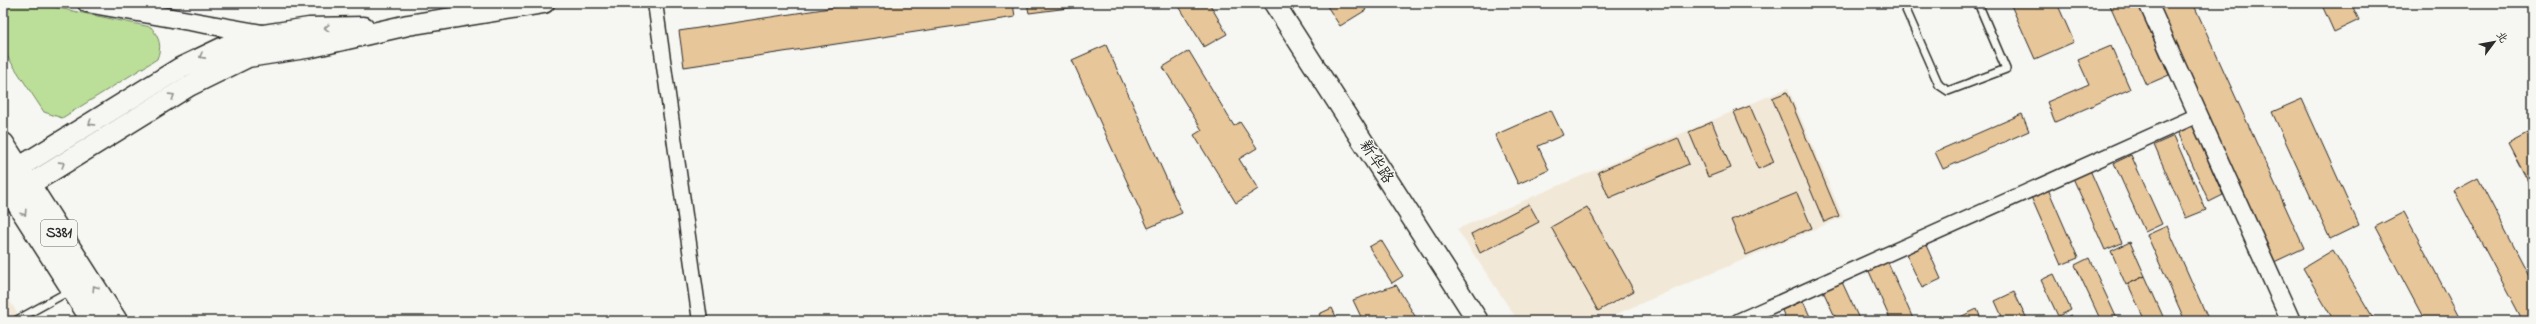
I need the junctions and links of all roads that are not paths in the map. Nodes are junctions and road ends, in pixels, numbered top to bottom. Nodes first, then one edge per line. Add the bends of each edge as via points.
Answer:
1 (88, 3) edge
2 (544, 3) edge
3 (655, 3) edge
4 (1274, 3) edge
5 (1903, 3) edge
6 (1978, 3) edge
7 (2148, 3) edge
8 (408, 25) junction
9 (263, 35) junction
10 (2198, 114) junction
11 (3, 144) edge
12 (17, 178) edge
13 (73, 289) junction
14 (15, 321) edge
15 (93, 321) edge
16 (116, 321) edge
17 (700, 321) edge
18 (1478, 321) edge
19 (1738, 321) edge
20 (2291, 321) edge

1 - 9 street
2 - 8 main road
3 - 17 street
4 - 18 main road, 新华路
5 - 6 lane via 1939,85 1948,91 2006,69
7 - 10 street
8 -> 9 main road via 309,28
12 -> 8 main road via 248,57 312,47
9 -> 12 main road via 243,38 180,68
10 - 19 street
10 - 20 street
11 - 12 main road, S381
12 -> 13 main road, S381
16 -> 12 main road, S381
13 - 14 lane
13 - 15 main road, S381

